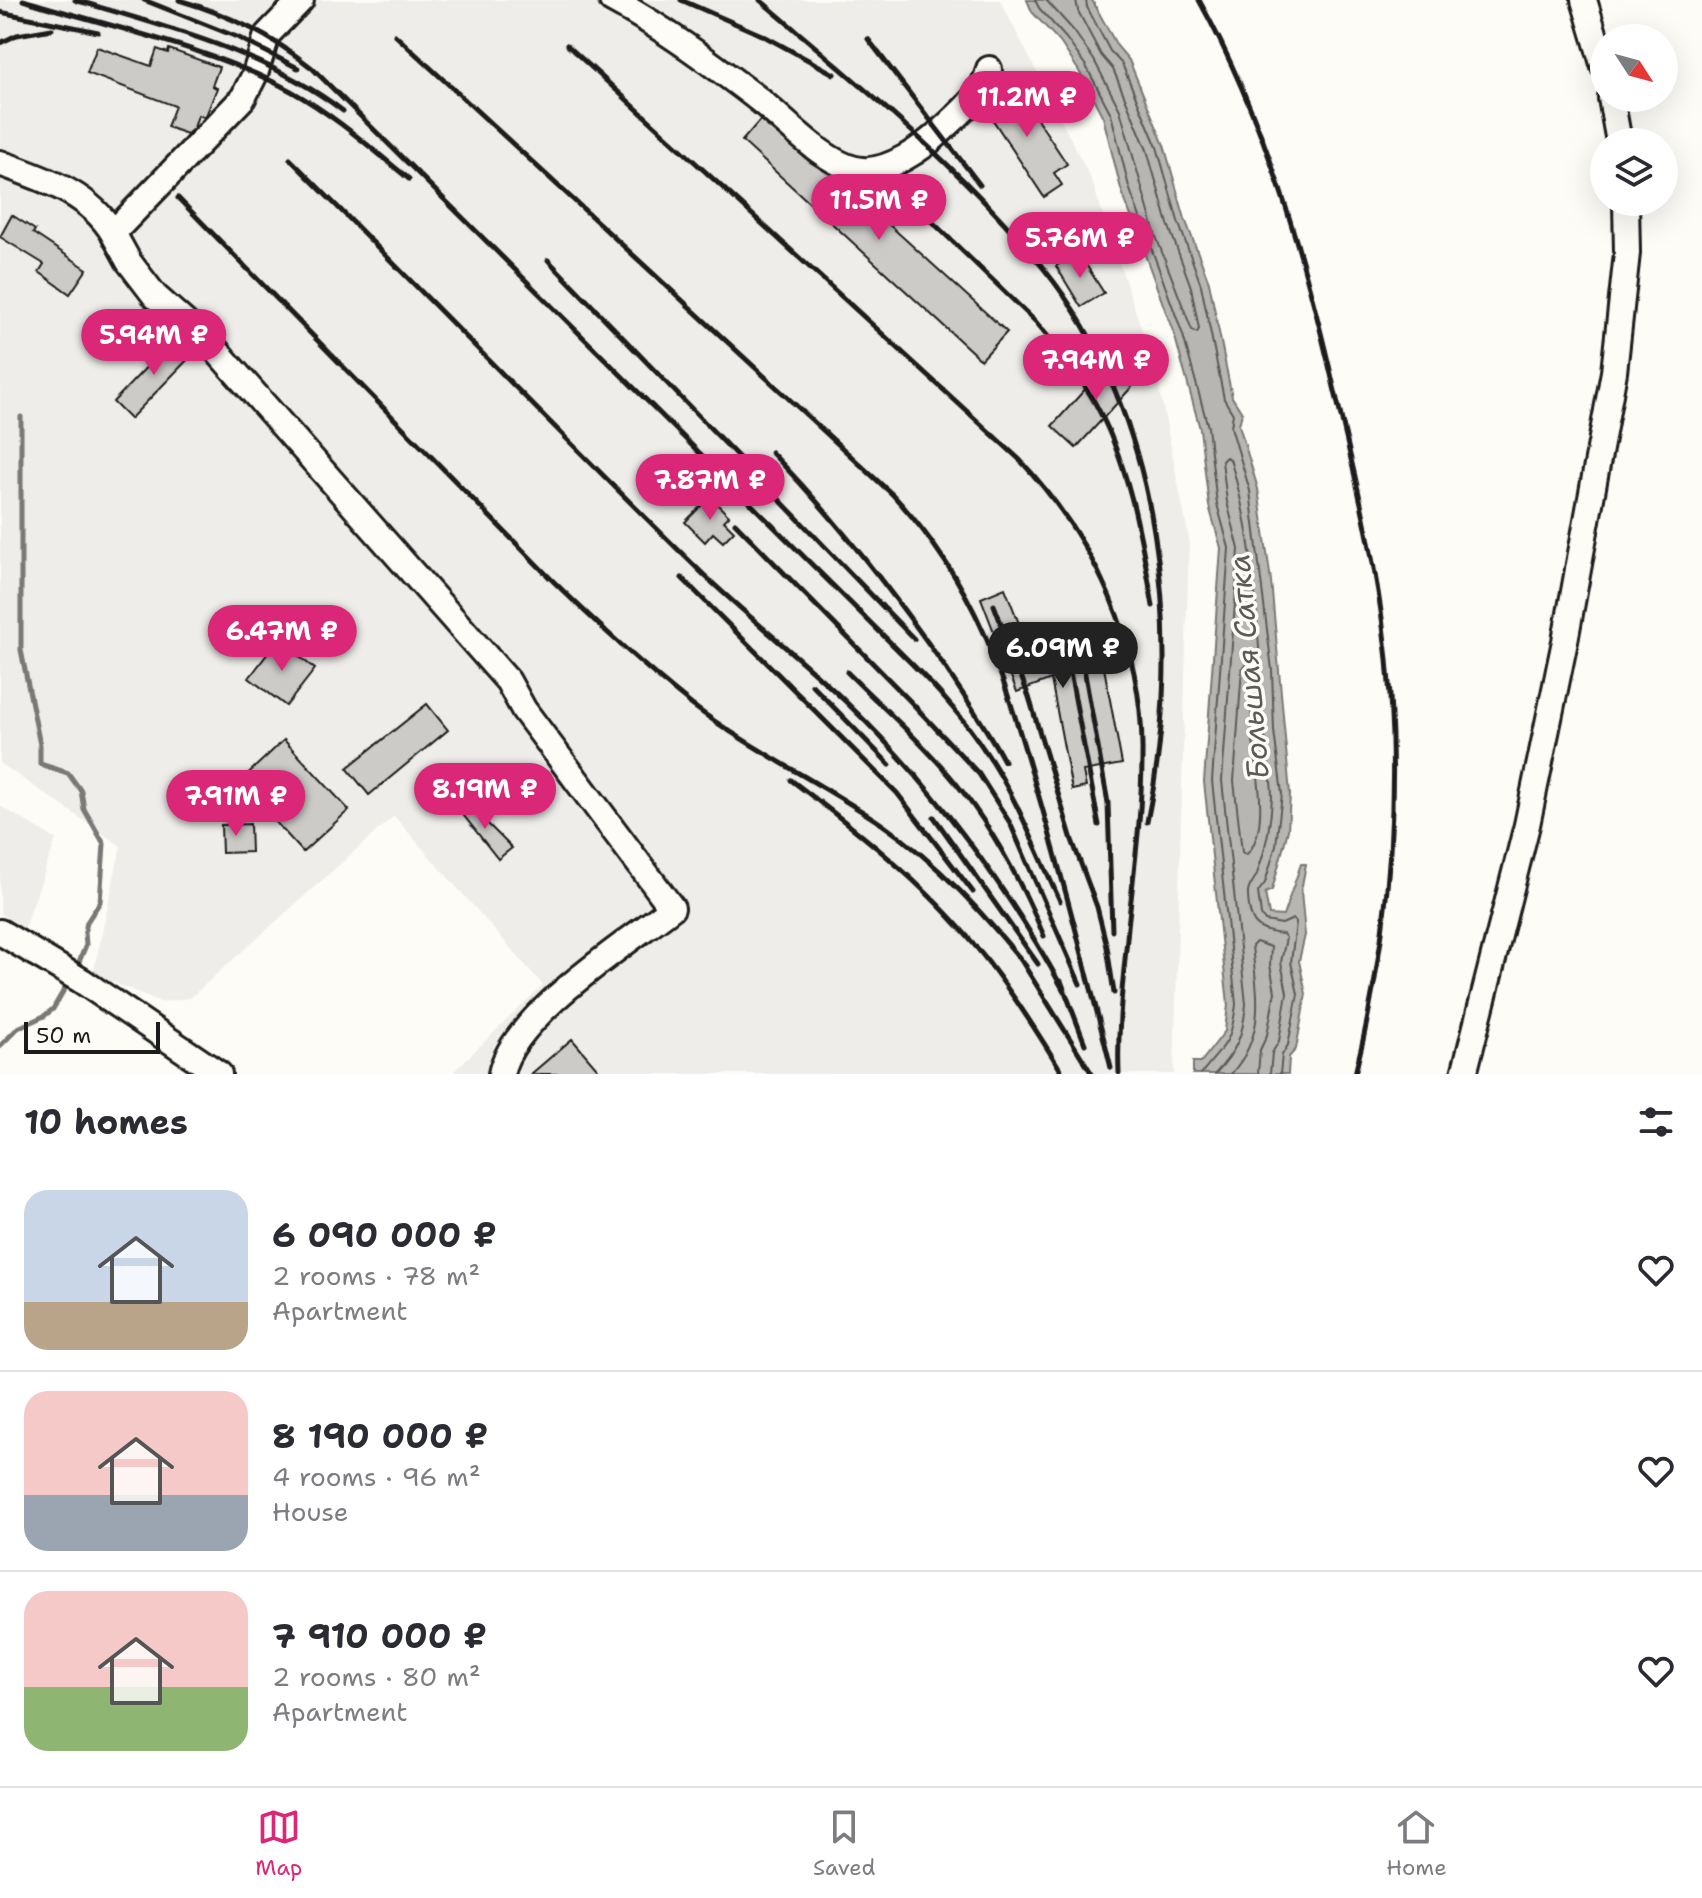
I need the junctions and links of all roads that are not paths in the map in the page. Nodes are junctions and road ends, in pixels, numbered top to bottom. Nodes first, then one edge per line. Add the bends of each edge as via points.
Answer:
1 (301, 0) edge
2 (612, 0) edge
3 (1584, 0) edge
4 (1591, 24) edge
5 (989, 69) dead end
6 (0, 163) edge
7 (1626, 216) edge
8 (113, 233) junction
9 (2, 940) edge
10 (219, 1074) edge
11 (501, 1074) edge
12 (1464, 1074) edge

1 - 8 street via 267,35 243,98
2 - 5 street via 752,94 826,155 860,170 896,160 939,132 977,95
3 - 4 street
6 - 8 street via 82,199
7 - 12 street via 1623,310 1568,626 1527,825
8 - 11 street via 155,296 215,349 508,681 524,710 672,908 535,1018 516,1039
9 - 10 street via 72,974

